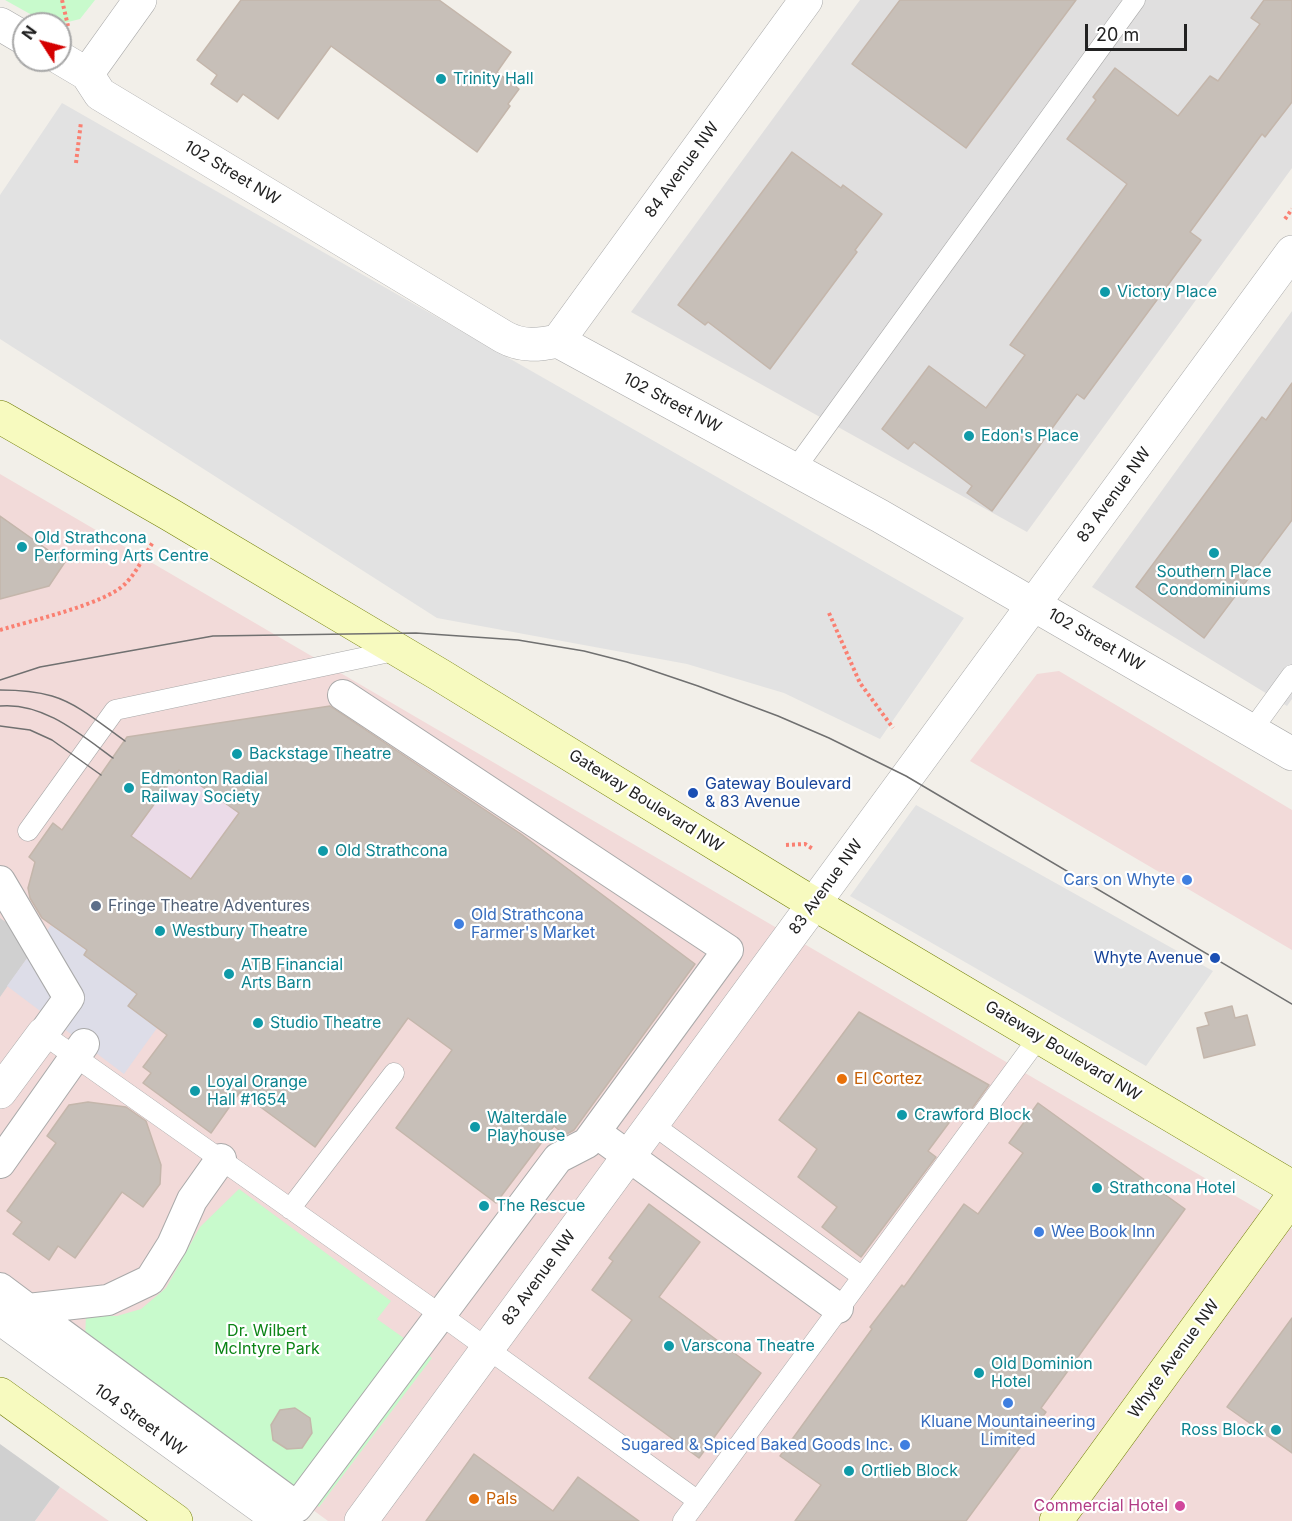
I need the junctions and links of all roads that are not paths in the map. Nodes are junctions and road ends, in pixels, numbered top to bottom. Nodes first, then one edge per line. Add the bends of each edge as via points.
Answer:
1 (140, 0) edge
2 (806, 0) edge
3 (1135, 0) edge
4 (73, 66) edge
5 (1292, 252) edge
6 (558, 341) junction
7 (0, 417) edge
8 (795, 469) junction
9 (1034, 604) junction
10 (399, 650) junction
11 (1292, 675) edge
12 (343, 695) dead end
13 (1252, 730) junction
14 (1292, 754) edge
15 (28, 831) dead end
16 (0, 881) edge
17 (815, 903) junction
18 (43, 1034) junction
19 (1039, 1037) junction
20 (80, 1050) junction
21 (394, 1073) dead end
22 (0, 1092) edge
23 (652, 1124) junction
24 (595, 1132) junction
25 (628, 1156) junction
26 (220, 1159) junction
27 (0, 1163) edge
28 (1292, 1187) edge
29 (1292, 1197) edge
30 (290, 1209) junction
31 (861, 1276) junction
32 (0, 1288) edge
33 (838, 1308) junction
34 (14, 1314) edge
35 (441, 1315) junction
36 (487, 1348) junction
37 (0, 1394) edge
38 (698, 1500) junction
39 (176, 1521) edge
40 (281, 1521) edge
41 (360, 1521) edge
42 (683, 1521) edge
43 (1056, 1521) edge

1 - 4 street
2 - 6 street, 84 Avenue NW
3 - 8 lane
4 - 6 street, 102 Street NW via 100,93 511,342 533,346
5 - 9 street, 83 Avenue NW
6 - 8 street, 102 Street NW
7 - 10 main road, Gateway Boulevard NW
8 - 9 street, 102 Street NW
9 - 13 street, 102 Street NW
9 - 17 street, 83 Avenue NW
10 - 15 lane via 115,710
10 - 17 main road, Gateway Boulevard NW
11 - 13 lane
12 - 24 street via 728,950
13 - 14 street, 102 Street NW
16 - 18 street via 69,998
17 - 19 main road, Gateway Boulevard NW
17 - 23 street, 83 Avenue NW
18 - 20 lane
18 - 22 street
19 - 28 main road, Gateway Boulevard NW
19 - 31 lane
20 - 26 lane
20 - 27 street
21 - 30 lane
23 - 25 street, 83 Avenue NW
23 - 31 lane
24 - 25 street
24 - 35 street via 586,1143 558,1158
25 - 33 street
25 - 36 street, 83 Avenue NW
26 - 30 lane
26 - 34 street via 192,1200 172,1245 150,1280 108,1300
29 - 43 main road, Whyte Avenue NW
30 - 35 lane
31 - 33 lane
32 - 34 street
33 - 38 lane
34 - 35 street via 297,1507
34 - 40 street, 104 Street NW
35 - 36 lane
36 - 38 lane
36 - 41 street, 83 Avenue NW
37 - 39 main road
38 - 42 lane

